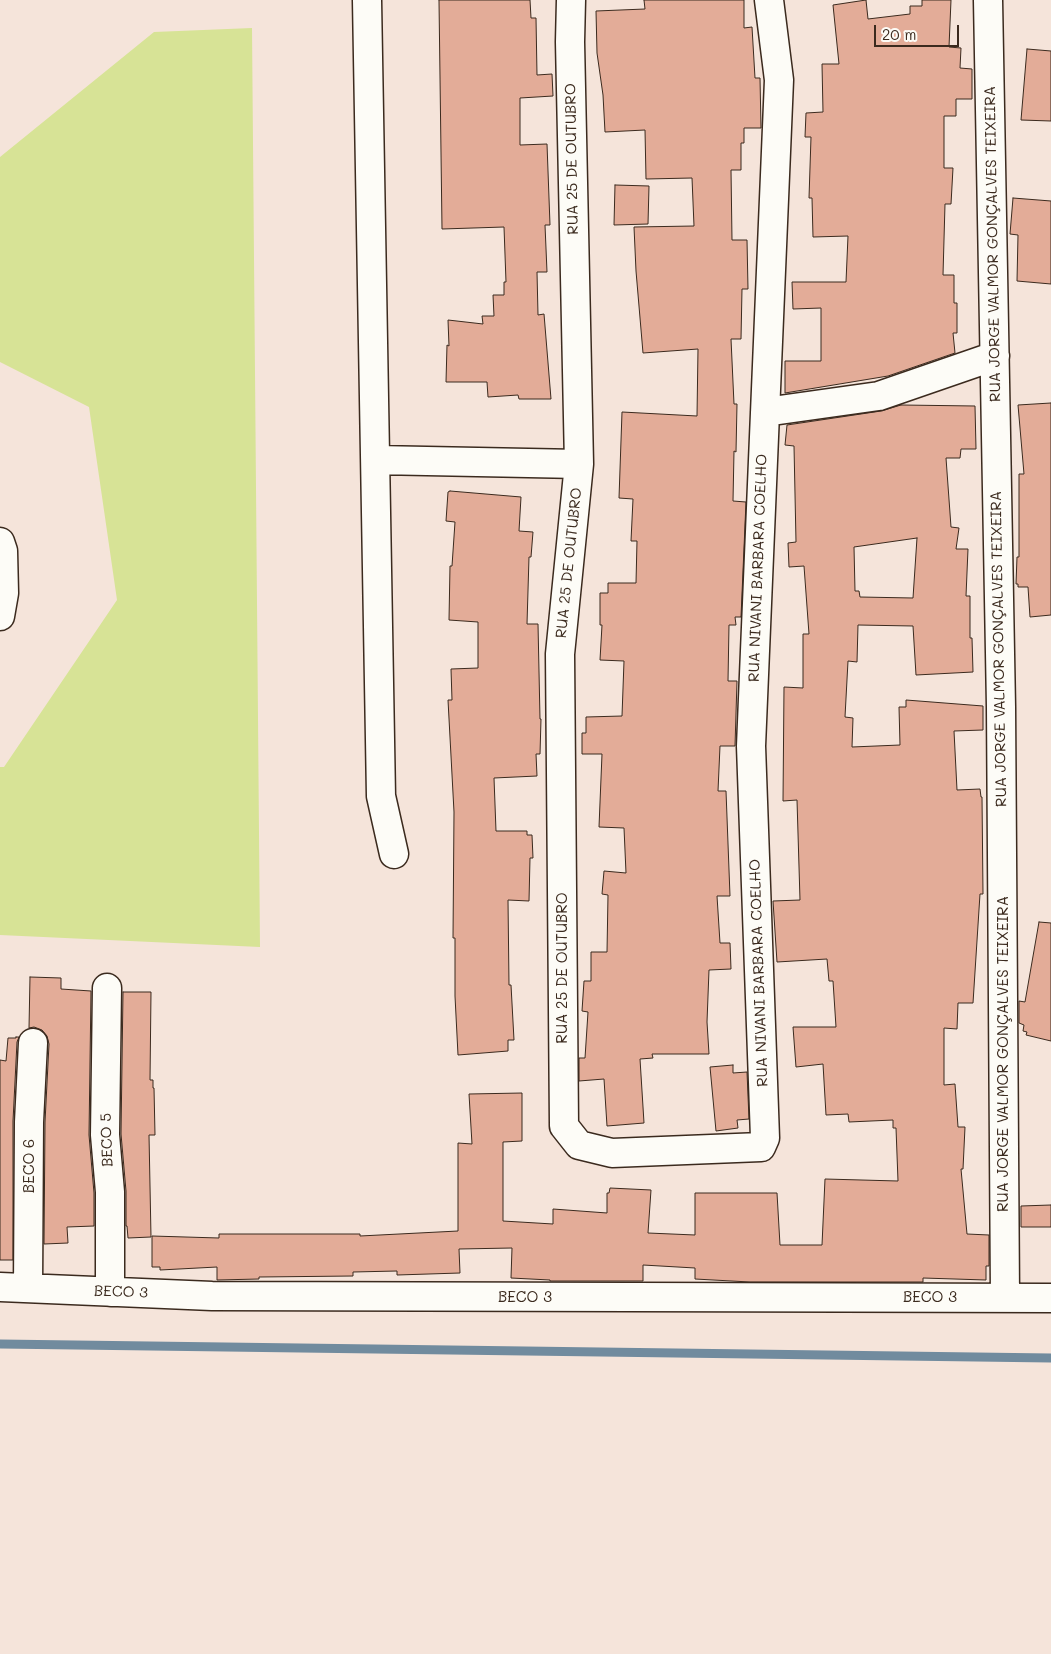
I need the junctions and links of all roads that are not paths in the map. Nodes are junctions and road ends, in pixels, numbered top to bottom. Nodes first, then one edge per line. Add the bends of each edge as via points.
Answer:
1 (367, 0) edge
2 (571, 0) edge
3 (769, 0) edge
4 (988, 0) edge
5 (995, 356) junction
6 (765, 412) junction
7 (376, 460) junction
8 (580, 464) junction
9 (0, 542) edge
10 (0, 616) edge
11 (394, 854) dead end
12 (107, 988) dead end
13 (33, 1043) dead end
14 (564, 1126) joint
15 (0, 1287) edge
16 (28, 1288) junction
17 (110, 1292) junction
18 (1005, 1297) junction
19 (1051, 1298) edge

1 - 7 street
2 - 8 street, RUA 25 DE OUTUBRO
3 - 6 street, RUA NIVANI BARBARA COELHO via 780,80
4 - 5 street, RUA JORGE VALMOR GONÇALVES TEIXEIRA
5 - 6 street via 879,396
5 - 18 street, RUA JORGE VALMOR GONÇALVES TEIXEIRA
6 - 14 street, RUA NIVANI BARBARA COELHO via 750,746 765,1138 761,1147 612,1153 579,1145
7 - 8 street
7 - 11 street via 381,796
8 - 14 street, RUA 25 DE OUTUBRO via 560,654
9 - 10 street via 4,593
12 - 17 street, BECO 5
13 - 16 street, BECO 6
15 - 16 street, BECO 3
16 - 17 street, BECO 3
17 - 18 street, BECO 3 via 212,1296
18 - 19 street, BECO 3

